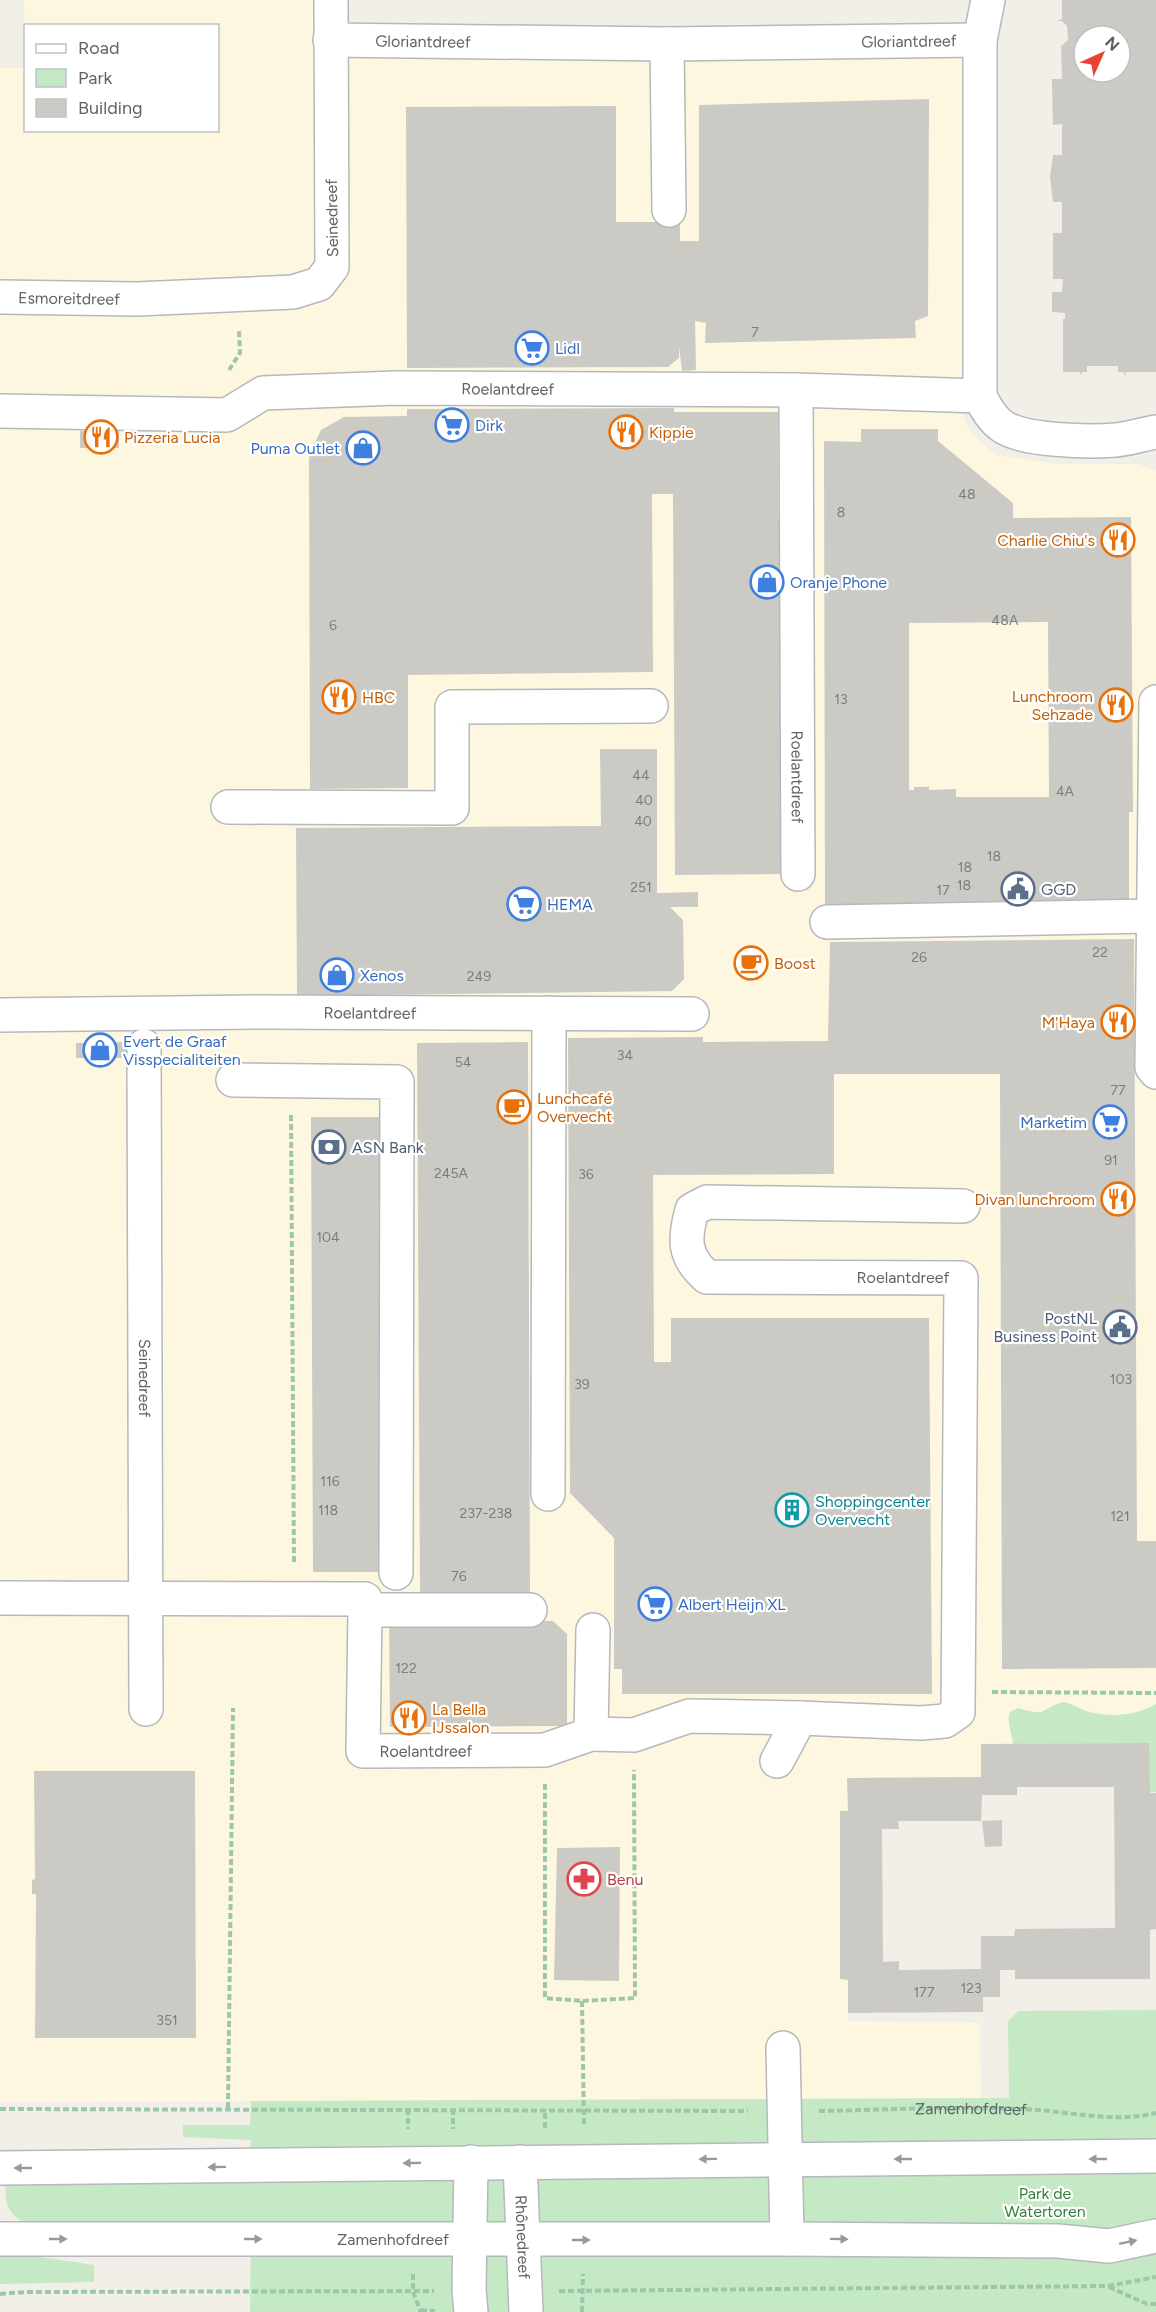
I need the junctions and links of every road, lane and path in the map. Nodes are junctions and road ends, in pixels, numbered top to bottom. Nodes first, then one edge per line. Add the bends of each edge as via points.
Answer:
1 (331, 0) edge
2 (988, 0) edge
3 (330, 40) junction
4 (980, 40) junction
5 (668, 44) junction
6 (669, 210) dead end
7 (239, 296) junction
8 (0, 297) edge
9 (137, 299) joint
10 (226, 374) dead end
11 (796, 390) junction
12 (980, 396) junction
13 (0, 411) edge
14 (1156, 432) edge
15 (1116, 440) junction
16 (1156, 447) edge
17 (1156, 702) edge
18 (651, 706) dead end
19 (228, 807) dead end
20 (798, 874) dead end
21 (1152, 916) junction
22 (827, 922) dead end
23 (549, 1013) junction
24 (692, 1014) dead end
25 (0, 1015) edge
26 (144, 1046) dead end
27 (1156, 1072) edge
28 (233, 1080) dead end
29 (291, 1081) junction
30 (963, 1206) dead end
31 (548, 1494) dead end
32 (396, 1574) dead end
33 (0, 1598) edge
34 (146, 1599) junction
35 (294, 1599) junction
36 (365, 1605) junction
37 (530, 1610) dead end
38 (593, 1630) dead end
39 (958, 1692) junction
40 (1156, 1693) edge
41 (233, 1708) dead end
42 (146, 1709) dead end
43 (800, 1718) junction
44 (591, 1734) junction
45 (634, 1735) junction
46 (545, 1750) junction
47 (777, 1761) dead end
48 (783, 2048) dead end
49 (228, 2108) junction
50 (0, 2109) edge
51 (784, 2112) junction
52 (1156, 2113) edge
53 (1156, 2156) edge
54 (786, 2159) junction
55 (471, 2162) junction
56 (520, 2162) junction
57 (0, 2168) edge
58 (1156, 2213) edge
59 (1156, 2236) edge
60 (0, 2239) edge
61 (787, 2239) junction
62 (470, 2240) junction
63 (522, 2240) junction
64 (1058, 2241) junction
65 (1156, 2277) edge
66 (1108, 2286) junction
67 (583, 2291) dead end
68 (413, 2292) dead end
69 (0, 2294) edge
70 (1156, 2304) edge
71 (471, 2312) edge
72 (526, 2312) edge

1 - 3 street, Seinedreef
2 - 4 street
3 - 5 street, Gloriantdreef
3 - 7 street, Seinedreef via 332,267 319,284
4 - 5 street, Gloriantdreef
4 - 12 street, Gloriantdreef
5 - 6 street
7 - 9 street, Seinedreef
7 - 10 path via 240,353
8 - 9 street, Esmoreitdreef
11 - 12 street, Roelantdreef
11 - 13 street, Roelantdreef via 396,388 263,393 227,415
11 - 20 street, Roelantdreef
12 - 15 street via 986,410 1002,426 1015,432 1038,437
14 - 15 street
15 - 16 street
17 - 21 street
18 - 19 street via 452,707 452,808
21 - 22 street
21 - 27 street via 1152,1067
23 - 24 street, Roelantdreef
23 - 25 street, Roelantdreef
23 - 31 street
26 - 34 street, Seinedreef
28 - 29 street
29 - 32 street via 397,1082
29 - 35 path
30 - 39 street, Roelantdreef via 707,1202 692,1210 687,1229 687,1247 693,1264 707,1277 933,1267 961,1278
33 - 34 street
34 - 35 street
34 - 42 street, Seinedreef
35 - 36 street
36 - 37 street
36 - 46 street, Roelantdreef via 363,1751
38 - 44 street
39 - 40 path
39 - 43 street, Roelantdreef via 958,1712 945,1721
41 - 49 path
43 - 45 street, Roelantdreef via 689,1716
43 - 47 street
44 - 45 street, Roelantdreef
44 - 46 street, Roelantdreef
45 - 46 path via 635,1998 545,1998
48 - 51 street
49 - 50 path, Zamenhofdreef
49 - 51 path, Zamenhofdreef
51 - 52 path, Zamenhofdreef via 1001,2108 1054,2110 1090,2117
51 - 54 street
53 -> 54 street
54 -> 56 street
54 - 61 street
55 - 56 street
55 -> 57 street
55 - 62 street
56 - 63 street, Rhônedreef
58 - 64 street, Zamenhofdreef
64 -> 59 street, Zamenhofdreef via 1109,2246
60 -> 62 street, Zamenhofdreef
63 -> 61 street, Zamenhofdreef
61 -> 64 street, Zamenhofdreef
62 - 63 street, Zamenhofdreef
62 - 71 street
63 - 72 street, Rhônedreef
65 - 66 path
66 - 67 path
66 - 70 path via 1147,2304
68 - 69 path

